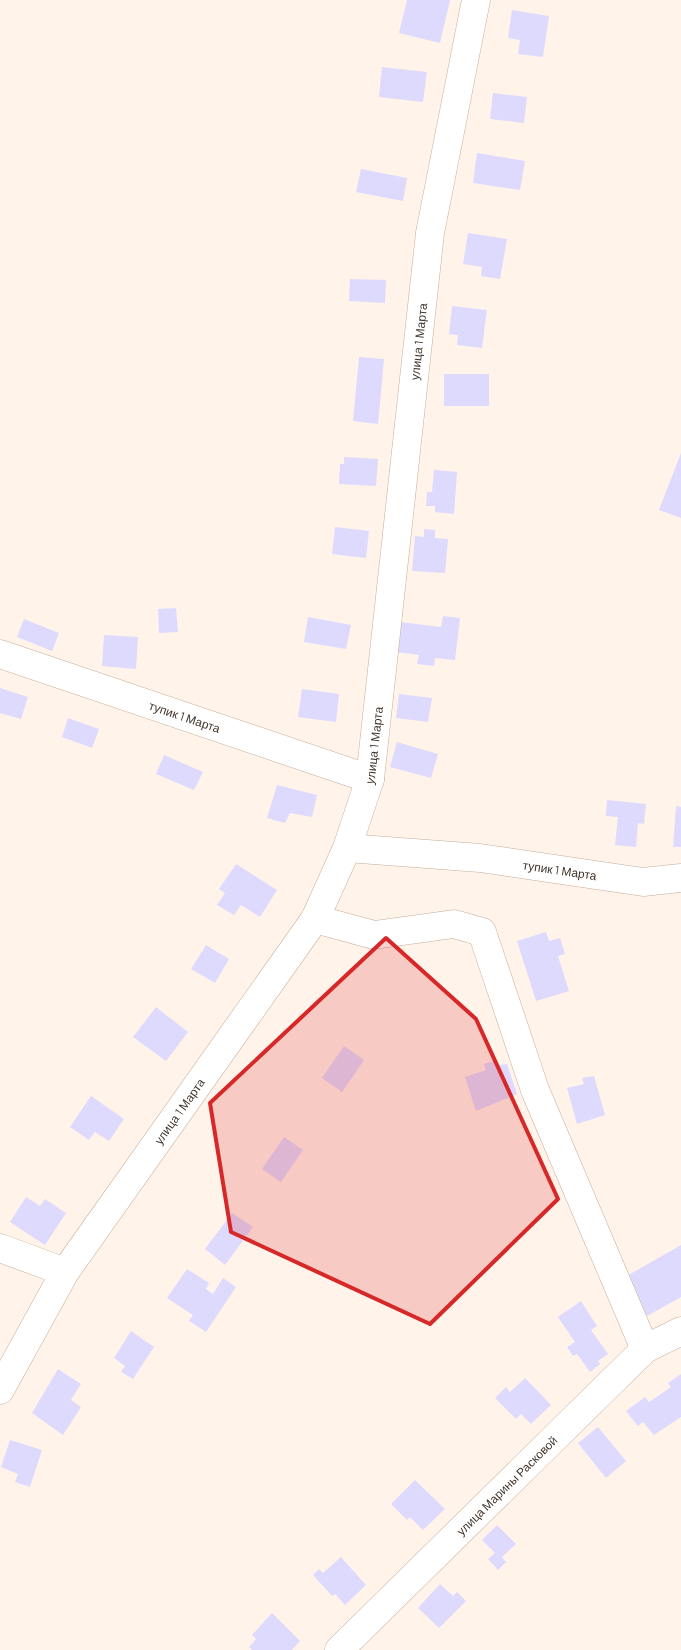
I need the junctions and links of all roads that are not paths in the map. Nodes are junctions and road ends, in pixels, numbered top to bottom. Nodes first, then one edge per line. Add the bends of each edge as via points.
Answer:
1 (476, 0) edge
2 (0, 654) edge
3 (370, 779) junction
4 (348, 848) junction
5 (681, 878) edge
6 (315, 919) junction
7 (0, 1248) edge
8 (65, 1272) junction
9 (681, 1331) edge
10 (645, 1349) junction
11 (0, 1390) edge
12 (339, 1650) edge

1 - 3 street, улица 1 Марта via 430,232
2 - 3 street, тупик 1 Марта
3 - 4 street, улица 1 Марта
4 - 5 street, тупик 1 Марта via 480,858 643,882
4 - 6 street, улица 1 Марта
6 - 8 street, улица 1 Марта
6 - 10 street via 374,935 454,924 482,932 534,1090
7 - 8 street
8 - 11 street, улица 1 Марта
9 - 10 street, улица Марины Расковой
10 - 12 street, улица Марины Расковой

